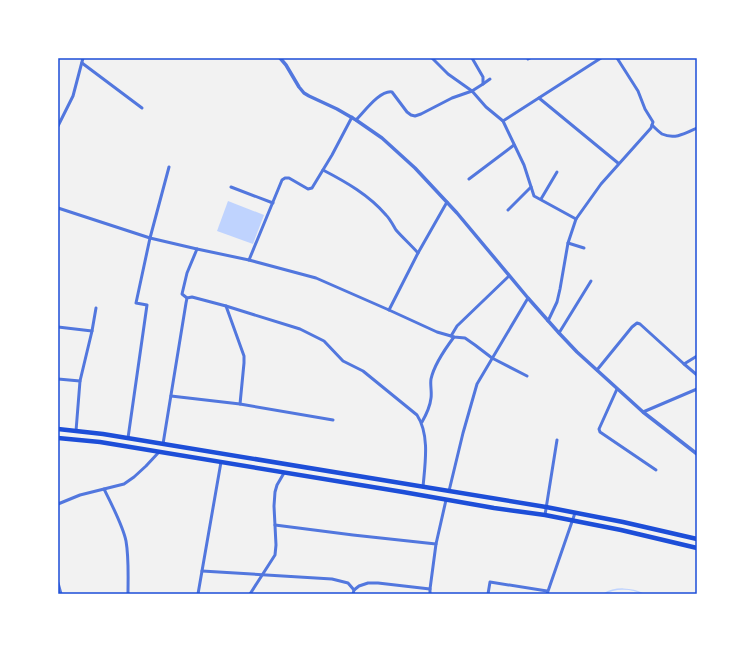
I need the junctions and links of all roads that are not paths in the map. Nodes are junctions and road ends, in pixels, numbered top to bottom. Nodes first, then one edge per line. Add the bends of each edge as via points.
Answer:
1 (84, 58) edge
2 (280, 58) edge
3 (432, 58) edge
4 (472, 58) edge
5 (601, 58) edge
6 (617, 58) edge
7 (479, 61) dead end
8 (82, 63) junction
9 (476, 64) junction
10 (490, 79) dead end
11 (483, 84) junction
12 (472, 91) junction
13 (538, 98) junction
14 (142, 108) dead end
15 (352, 117) junction
16 (356, 120) junction
17 (503, 121) junction
18 (58, 126) edge
19 (652, 126) junction
20 (697, 128) edge
21 (514, 145) junction
22 (618, 163) junction
23 (169, 167) dead end
24 (323, 170) junction
25 (558, 172) dead end
26 (469, 179) dead end
27 (231, 187) dead end
28 (531, 187) junction
29 (541, 199) junction
30 (447, 202) junction
31 (273, 203) junction
32 (58, 208) edge
33 (508, 210) dead end
34 (576, 219) junction
35 (150, 238) junction
36 (568, 243) junction
37 (584, 248) dead end
38 (197, 249) junction
39 (418, 252) junction
40 (249, 260) junction
41 (510, 276) junction
42 (591, 281) dead end
43 (188, 298) junction
44 (528, 298) junction
45 (226, 306) junction
46 (96, 308) dead end
47 (389, 310) junction
48 (548, 320) junction
49 (58, 327) edge
50 (92, 330) junction
51 (559, 334) junction
52 (453, 337) junction
53 (697, 356) edge
54 (492, 358) junction
55 (684, 364) junction
56 (597, 370) junction
57 (697, 375) edge
58 (527, 376) dead end
59 (58, 379) edge
60 (80, 381) junction
61 (617, 389) junction
62 (697, 389) edge
63 (171, 396) junction
64 (240, 404) junction
65 (643, 412) junction
66 (333, 420) dead end
67 (422, 422) junction
68 (58, 429) edge
69 (76, 431) junction
70 (58, 438) edge
71 (128, 438) junction
72 (557, 440) dead end
73 (163, 444) junction
74 (159, 452) junction
75 (697, 454) edge
76 (221, 462) junction
77 (656, 470) dead end
78 (284, 473) junction
79 (424, 487) junction
80 (104, 489) junction
81 (449, 491) junction
82 (446, 500) junction
83 (58, 504) edge
84 (546, 507) junction
85 (574, 513) junction
86 (545, 515) junction
87 (572, 520) junction
88 (275, 525) junction
89 (697, 539) edge
90 (436, 544) junction
91 (697, 548) edge
92 (202, 571) junction
93 (262, 574) junction
94 (58, 583) edge
95 (430, 589) junction
96 (354, 590) junction
97 (547, 592) edge
98 (61, 594) edge
99 (128, 594) edge
100 (198, 594) edge
101 (250, 594) edge
102 (353, 594) edge
103 (430, 594) edge
104 (488, 594) edge

1 - 8 street
2 - 15 street via 304,92
3 - 12 street via 448,74
4 - 9 street
5 - 13 street
6 - 19 street via 638,91 653,122
7 - 9 street
8 - 14 street
8 - 18 street via 73,96
9 - 11 street via 483,77
10 - 11 street
11 - 12 street
12 - 16 street via 415,116 388,91 375,100
12 - 17 street
13 - 17 street
13 - 22 street
15 - 16 street
15 - 24 street
16 - 30 street via 399,153
17 - 21 street
19 - 20 street via 669,136 680,136
19 - 22 street
21 - 26 street
21 - 28 street
22 - 34 street
23 - 35 street
24 - 31 street via 312,188 308,189 290,178 285,178
24 - 39 street via 356,188 373,202
25 - 29 street
27 - 31 street
28 - 29 street via 534,196
28 - 33 street
29 - 34 street
30 - 39 street
30 - 41 street
31 - 40 street
32 - 35 street
34 - 36 street
35 - 38 street
35 - 71 street via 136,303 147,305
36 - 37 street
36 - 48 street via 560,289
38 - 40 street
38 - 43 street via 186,273 182,294
39 - 47 street
40 - 47 street via 316,278
41 - 44 street
41 - 52 street via 457,326
42 - 51 street
43 - 45 street
43 - 63 street
44 - 48 street
44 - 54 street
45 - 64 street via 244,356
45 - 67 street via 300,329 324,341 343,361 363,371 417,415
46 - 50 street
47 - 52 street
48 - 51 street
49 - 50 street
50 - 60 street
51 - 56 street
52 - 54 street via 465,338
52 - 67 street via 439,359 432,379 428,412
53 - 55 street
54 - 58 street
54 - 81 street via 477,384
55 - 56 street via 637,323
55 - 57 street
56 - 61 street
59 - 60 street
60 - 69 street
61 - 65 street
61 - 77 street via 599,429 600,432
62 - 65 street
63 - 64 street
63 - 73 street
64 - 66 street
65 - 75 street
67 - 79 street via 425,439
68 - 69 main road
69 - 71 main road
70 - 74 main road
71 - 73 main road
72 - 84 street
73 - 79 main road
74 - 76 main road
74 - 80 street via 124,484
76 - 78 main road
76 - 92 street
78 - 82 main road
78 - 88 street via 274,492
79 - 81 main road
80 - 83 street
80 - 99 street via 126,540
81 - 84 main road
82 - 86 main road
82 - 90 street
84 - 85 main road
84 - 86 street
85 - 87 street
85 - 89 main road
86 - 87 main road
87 - 91 main road
87 - 97 street
88 - 90 street
88 - 93 street via 275,554
90 - 95 street
92 - 93 street
92 - 100 street
93 - 96 street via 332,579 348,583
93 - 101 street
94 - 98 street
95 - 96 street via 368,583
95 - 103 street
96 - 102 street
97 - 104 street via 490,582

